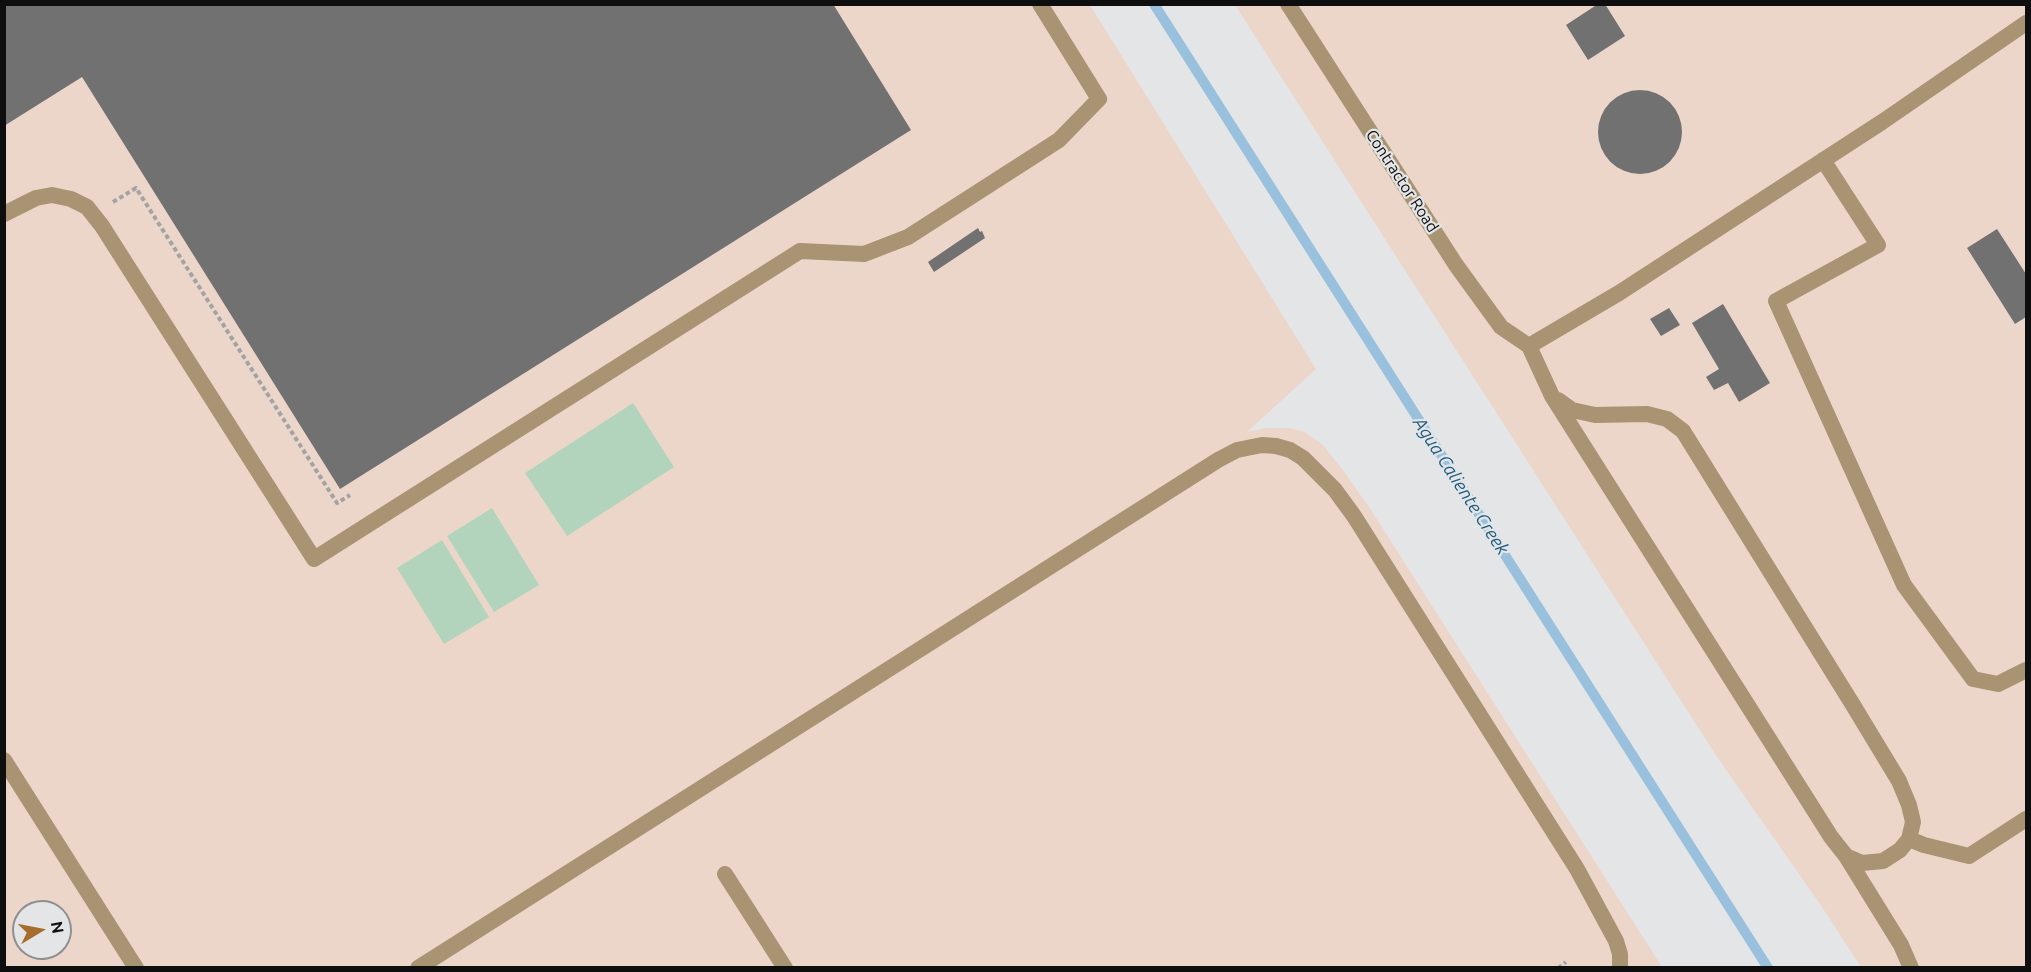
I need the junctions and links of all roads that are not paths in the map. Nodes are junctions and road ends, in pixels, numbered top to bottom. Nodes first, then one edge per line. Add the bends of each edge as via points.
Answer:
1 (1040, 4) edge
2 (1288, 4) edge
3 (2026, 23) edge
4 (1823, 160) junction
5 (4, 214) edge
6 (1529, 346) junction
7 (1552, 396) junction
8 (2026, 670) edge
9 (4, 760) edge
10 (2026, 819) edge
11 (1910, 839) junction
12 (1846, 856) junction
13 (725, 874) dead end
14 (136, 968) edge
15 (418, 968) edge
16 (785, 968) edge
17 (1620, 968) edge
18 (1911, 968) edge

1 - 5 lane via 1099,99 1059,140 908,237 864,254 800,251 314,559 87,207 52,195 36,198
2 - 6 lane, Contractor Road via 1456,265 1501,327
3 - 4 lane
4 - 6 lane via 1619,293
4 - 8 lane via 1878,245 1776,301 1904,585 1972,679 1998,684
6 - 7 lane
7 - 11 lane via 1572,410 1594,415 1647,414 1667,418 1683,432 1899,782 1913,822
7 - 12 lane
9 - 14 lane
10 - 11 lane via 1969,856
11 - 12 lane via 1884,861 1862,863
12 - 18 lane
13 - 16 lane
15 - 17 lane via 1228,454 1262,445 1290,450 1303,458 1354,516 1577,869 1616,940

